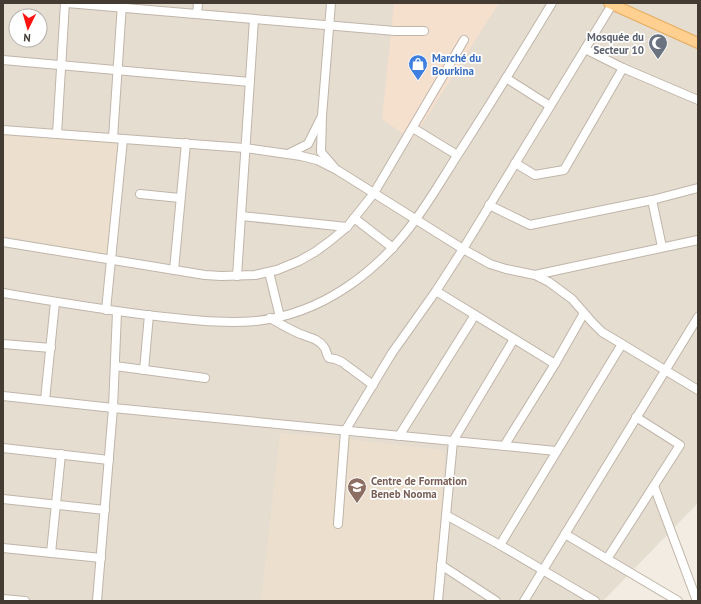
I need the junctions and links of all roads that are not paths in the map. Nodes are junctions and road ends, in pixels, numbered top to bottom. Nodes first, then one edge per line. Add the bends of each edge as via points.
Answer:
1 (66, 3) edge
2 (198, 3) edge
3 (332, 3) edge
4 (552, 3) edge
5 (611, 4) edge
6 (122, 5) edge
7 (197, 14) junction
8 (254, 19) junction
9 (330, 26) junction
10 (424, 31) dead end
11 (464, 40) dead end
12 (698, 43) edge
13 (585, 49) junction
14 (3, 60) edge
15 (61, 65) junction
16 (623, 68) junction
17 (117, 70) junction
18 (506, 78) junction
19 (250, 82) junction
20 (698, 100) edge
21 (550, 106) junction
22 (322, 116) junction
23 (413, 128) junction
24 (3, 130) edge
25 (57, 134) junction
26 (113, 138) junction
27 (123, 139) junction
28 (186, 144) junction
29 (245, 148) junction
30 (288, 154) junction
31 (457, 155) junction
32 (515, 163) junction
33 (337, 170) junction
34 (698, 188) edge
35 (374, 193) junction
36 (140, 194) dead end
37 (180, 198) junction
38 (652, 200) junction
39 (490, 205) junction
40 (241, 216) junction
41 (354, 218) junction
42 (416, 219) junction
43 (347, 227) junction
44 (698, 240) edge
45 (3, 242) edge
46 (393, 248) junction
47 (662, 248) junction
48 (463, 249) junction
49 (111, 259) junction
50 (174, 270) junction
51 (269, 272) junction
52 (535, 274) junction
53 (237, 276) junction
54 (436, 291) junction
55 (3, 293) edge
56 (55, 302) junction
57 (106, 310) junction
58 (117, 312) junction
59 (584, 313) junction
60 (149, 315) junction
61 (475, 315) junction
62 (280, 317) junction
63 (698, 317) edge
64 (270, 318) junction
65 (514, 339) junction
66 (622, 344) junction
67 (3, 346) edge
68 (50, 348) junction
69 (555, 364) junction
70 (115, 366) junction
71 (144, 370) junction
72 (665, 370) junction
73 (204, 378) dead end
74 (373, 385) junction
75 (698, 390) edge
76 (3, 396) edge
77 (45, 400) junction
78 (113, 408) junction
79 (636, 417) junction
80 (345, 431) junction
81 (399, 436) junction
82 (453, 441) junction
83 (504, 446) junction
84 (3, 448) edge
85 (556, 451) junction
86 (61, 454) junction
87 (109, 460) junction
88 (654, 486) junction
89 (3, 499) edge
90 (56, 505) junction
91 (105, 510) junction
92 (446, 515) junction
93 (338, 524) dead end
94 (565, 534) junction
95 (500, 545) junction
96 (3, 548) edge
97 (51, 553) junction
98 (101, 558) junction
99 (607, 559) junction
100 (442, 565) junction
101 (542, 570) junction
102 (3, 599) edge
103 (25, 601) edge
104 (97, 601) edge
105 (438, 601) edge
106 (496, 601) edge
107 (524, 601) edge
108 (596, 601) edge
109 (678, 601) edge
110 (697, 601) edge

1 - 6 street
1 - 15 street
2 - 7 street
3 - 9 street
4 - 18 street
5 - 12 main road
5 - 13 street
6 - 7 street
6 - 17 street
7 - 8 street
8 - 9 street
8 - 19 street
9 - 10 street
9 - 22 street
11 - 23 street
13 - 16 street
13 - 21 street
14 - 15 street
15 - 17 street
15 - 25 street
16 - 20 street
16 - 32 street via 564,170 535,175
17 - 19 street
17 - 26 street
18 - 21 street
18 - 31 street
19 - 29 street
21 - 32 street
22 - 30 street via 308,144
22 - 33 street via 321,152
23 - 31 street
23 - 35 street
24 - 25 street
25 - 26 street
26 - 27 street
27 - 28 street
27 - 49 street
28 - 29 street
28 - 37 street
29 - 30 street
29 - 40 street
30 - 33 street via 317,160
31 - 42 street
32 - 39 street
33 - 35 street
34 - 38 street
35 - 41 street
35 - 42 street
36 - 37 street
37 - 50 street
38 - 39 street via 530,225
38 - 47 street
39 - 48 street
40 - 43 street
40 - 53 street
41 - 43 street
41 - 46 street
42 - 46 street
42 - 48 street
43 - 51 street via 315,252
44 - 47 street
45 - 49 street
46 - 62 street via 369,271 332,297
47 - 52 street
48 - 52 street via 490,264
48 - 54 street
49 - 50 street
49 - 57 street
50 - 53 street via 205,275
51 - 53 street
51 - 62 street
52 - 59 street via 572,299
54 - 61 street
54 - 74 street via 392,353
55 - 56 street
56 - 57 street
56 - 68 street
57 - 58 street
58 - 60 street
58 - 70 street
59 - 66 street via 602,332
59 - 69 street
60 - 64 street via 212,322 257,321
60 - 71 street
61 - 65 street
61 - 81 street
62 - 64 street
63 - 72 street
64 - 74 street via 298,334 320,342 329,358 342,362
65 - 69 street
65 - 82 street
66 - 72 street
66 - 85 street
67 - 68 street
68 - 77 street
69 - 83 street
70 - 71 street
70 - 78 street
71 - 73 street
72 - 75 street
72 - 79 street
74 - 80 street
76 - 77 street
77 - 78 street
78 - 80 street
78 - 87 street
79 - 88 street via 680,445
79 - 94 street
80 - 81 street
80 - 93 street
81 - 82 street
82 - 83 street
82 - 92 street
83 - 85 street
84 - 86 street
85 - 95 street
86 - 87 street
86 - 90 street
87 - 91 street
88 - 99 street
88 - 110 street
89 - 90 street
90 - 91 street
90 - 97 street
91 - 98 street
92 - 95 street
92 - 100 street
94 - 99 street
94 - 101 street
95 - 101 street
96 - 97 street
97 - 98 street
98 - 104 street
99 - 109 street
100 - 105 street
100 - 106 street
101 - 107 street
101 - 108 street
102 - 103 street

